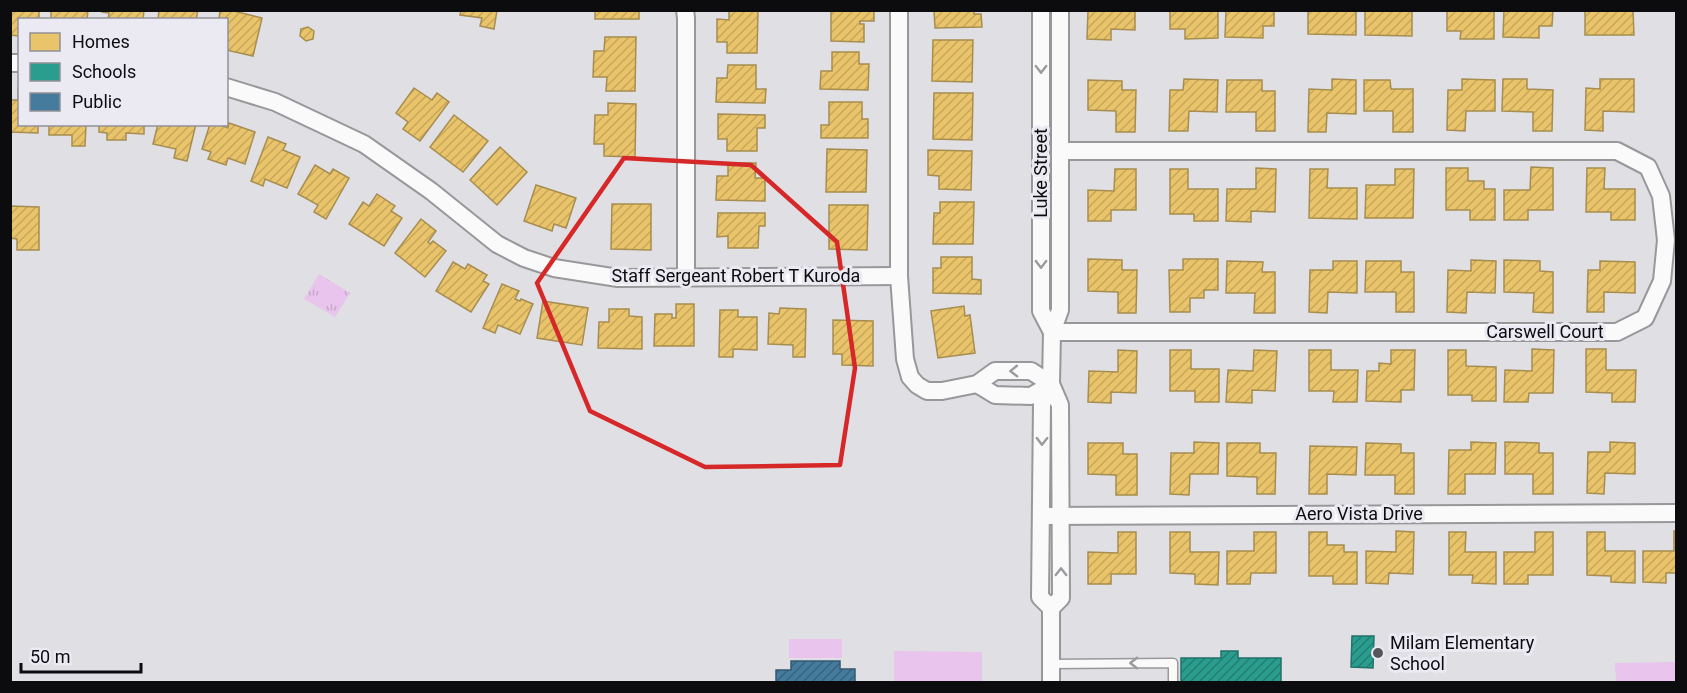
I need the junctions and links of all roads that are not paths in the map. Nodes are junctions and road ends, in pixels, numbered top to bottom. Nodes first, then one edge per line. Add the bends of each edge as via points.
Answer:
1 (685, 10) edge
2 (899, 10) edge
3 (1041, 10) edge
4 (1060, 10) edge
5 (228, 88) edge
6 (1060, 151) junction
7 (899, 276) junction
8 (686, 278) junction
9 (1052, 333) junction
10 (976, 384) junction
11 (1051, 384) junction
12 (1677, 513) edge
13 (1061, 515) junction
14 (1041, 516) junction
15 (1051, 608) junction
16 (1051, 664) junction
17 (1051, 682) edge
18 (1173, 682) edge

1 - 8 street
2 - 7 street
3 -> 9 street, Luke Street via 1041,311
4 - 6 street, Luke Street
5 - 8 street, Staff Sergeant Robert T Kuroda via 275,102 364,144 497,244 524,258 554,268 618,278
6 - 9 street, Luke Street via 1060,310
6 - 9 street, Carswell Court via 1617,151 1648,167 1660,196 1666,240 1662,280 1645,318 1617,332
7 - 8 street, Staff Sergeant Robert T Kuroda
7 - 10 street via 910,377 927,391
9 - 11 street, Luke Street
10 - 11 street via 995,395 1031,396
11 -> 10 street via 1031,371 995,371
11 - 13 street, Luke Street via 1060,405
11 -> 14 street, Luke Street via 1042,404
12 - 13 street, Aero Vista Drive
13 - 14 street, Aero Vista Drive
15 -> 13 street, Luke Street via 1061,598
14 - 15 street, Luke Street via 1040,597
15 - 16 street, Luke Street
16 - 17 street, Luke Street
18 -> 16 lane via 1173,663

